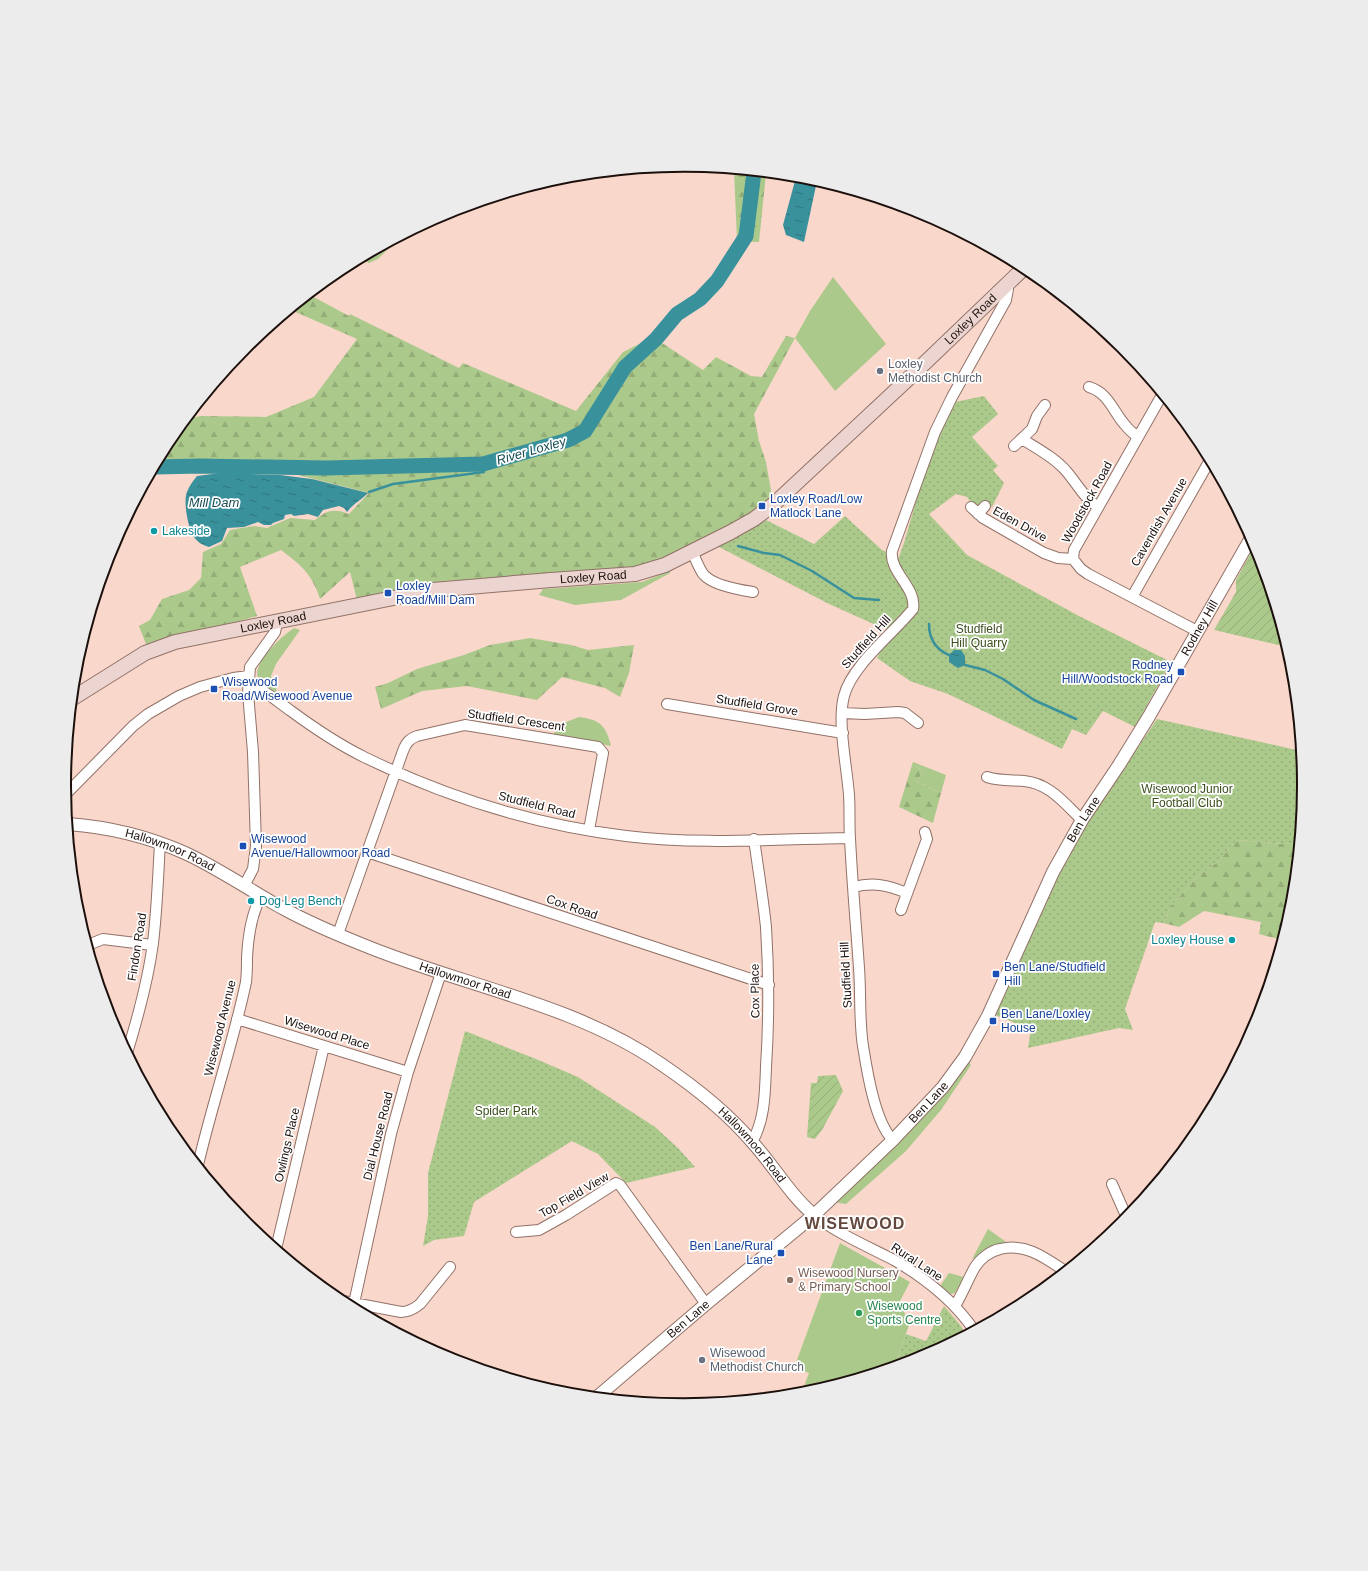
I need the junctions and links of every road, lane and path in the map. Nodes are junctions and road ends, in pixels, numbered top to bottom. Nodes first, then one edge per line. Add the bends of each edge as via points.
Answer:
1 (1019, 273) edge
2 (1007, 284) junction
3 (1089, 387) dead end
4 (1160, 399) edge
5 (1045, 405) dead end
6 (1138, 437) junction
7 (1022, 439) junction
8 (1014, 446) dead end
9 (1207, 466) edge
10 (986, 506) dead end
11 (1098, 507) junction
12 (1247, 545) edge
13 (692, 552) junction
14 (1073, 558) junction
15 (754, 592) dead end
16 (1132, 597) junction
17 (277, 623) junction
18 (1197, 631) junction
19 (249, 679) junction
20 (78, 695) edge
21 (667, 704) dead end
22 (842, 712) junction
23 (1148, 718) joint
24 (918, 723) dead end
25 (843, 733) junction
26 (396, 772) junction
27 (987, 777) dead end
28 (71, 789) edge
29 (1082, 820) junction
30 (72, 824) edge
31 (589, 830) junction
32 (925, 832) dead end
33 (850, 838) junction
34 (754, 839) junction
35 (160, 843) junction
36 (367, 852) junction
37 (244, 886) junction
38 (853, 887) junction
39 (906, 893) junction
40 (260, 896) junction
41 (901, 910) dead end
42 (338, 934) junction
43 (92, 943) edge
44 (152, 945) junction
45 (441, 973) junction
46 (769, 985) junction
47 (237, 1019) junction
48 (129, 1046) edge
49 (324, 1046) junction
50 (408, 1072) junction
51 (893, 1140) junction
52 (752, 1142) junction
53 (199, 1160) edge
54 (1112, 1184) dead end
55 (1124, 1212) edge
56 (814, 1215) junction
57 (516, 1232) dead end
58 (277, 1243) edge
59 (450, 1267) dead end
60 (1061, 1269) edge
61 (354, 1302) edge
62 (706, 1304) junction
63 (955, 1306) junction
64 (363, 1307) edge
65 (971, 1326) edge
66 (606, 1393) edge

1 - 2 main road, Loxley Road
2 - 13 main road, Loxley Road via 774,504 754,519
2 - 22 street, Studfield Hill via 1006,300 935,432 892,551 894,562 914,604 913,609 850,680
3 - 6 street via 1107,398 1125,426
4 - 6 street, Woodstock Road
5 - 7 street via 1032,428
6 - 11 street, Woodstock Road
7 - 8 street
7 - 11 street via 1057,462 1087,499
9 - 16 street, Cavendish Avenue
10 - 14 street, Eden Drive via 974,510 1044,553 1058,558
11 - 14 street, Woodstock Road via 1074,550
12 - 18 street, Rodney Hill
13 - 15 street via 703,574 710,580 739,590
13 - 17 main road, Loxley Road via 665,565 635,574 433,590
14 - 16 street, Woodstock Road via 1081,570
16 - 18 street, Woodstock Road
17 - 19 street via 275,632 250,667
17 - 20 main road, Loxley Road via 189,639 157,648
18 - 23 street, Rodney Hill
19 - 26 street, Studfield Road via 337,742
19 - 28 street via 242,676 200,687 148,714
19 - 37 street via 256,846 253,869
21 - 25 street, Studfield Grove
22 - 24 street via 906,713
22 - 25 street, Studfield Hill
23 - 29 street, Ben Lane
25 - 33 street, Studfield Hill
26 - 31 street, Studfield Road via 496,809
26 - 31 street, Studfield Crescent via 406,743 411,738 459,725 593,745 603,753
26 - 36 street, Studfield Crescent
27 - 29 street via 1024,781 1046,787
29 - 51 street, Ben Lane via 1053,872 973,1045 942,1087
30 - 35 street, Hallowmoor Road via 126,832
31 - 34 street, Studfield Road via 661,839
32 - 39 street via 927,839
33 - 34 street, Studfield Road
33 - 38 street, Studfield Hill
34 - 46 street, Cox Place via 766,925
35 - 37 street, Hallowmoor Road via 208,864
35 - 44 street, Findon Road
36 - 42 street, Studfield Crescent
36 - 46 street, Cox Road
37 - 40 street, Hallowmoor Road
38 - 39 street via 877,884
38 - 51 street, Studfield Hill via 863,1044 870,1083 883,1127
39 - 41 street
40 - 42 street, Hallowmoor Road
40 - 47 street, Wisewood Avenue via 251,922 246,980
42 - 45 street, Hallowmoor Road
43 - 44 street via 103,939
44 - 48 street, Findon Road via 138,1016
45 - 50 street, Dial House Road
45 - 52 street, Hallowmoor Road via 536,1004 592,1026 632,1046 711,1101
46 - 52 street, Cox Place via 765,1089 760,1125
47 - 49 street, Wisewood Place
47 - 53 street, Wisewood Avenue
49 - 50 street, Wisewood Place
49 - 58 street, Owlings Place
50 - 61 street, Dial House Road via 390,1134
51 - 56 street, Ben Lane
52 - 56 street, Hallowmoor Road via 801,1203
54 - 55 street
56 - 62 street, Ben Lane
56 - 63 street, Rural Lane via 832,1228 895,1261 924,1280
57 - 62 street, Top Field View via 540,1230 616,1183 620,1185
59 - 64 street via 420,1304 408,1312
60 - 63 street via 1024,1248 990,1252 976,1266
62 - 66 street, Ben Lane
63 - 65 street, Rural Lane

